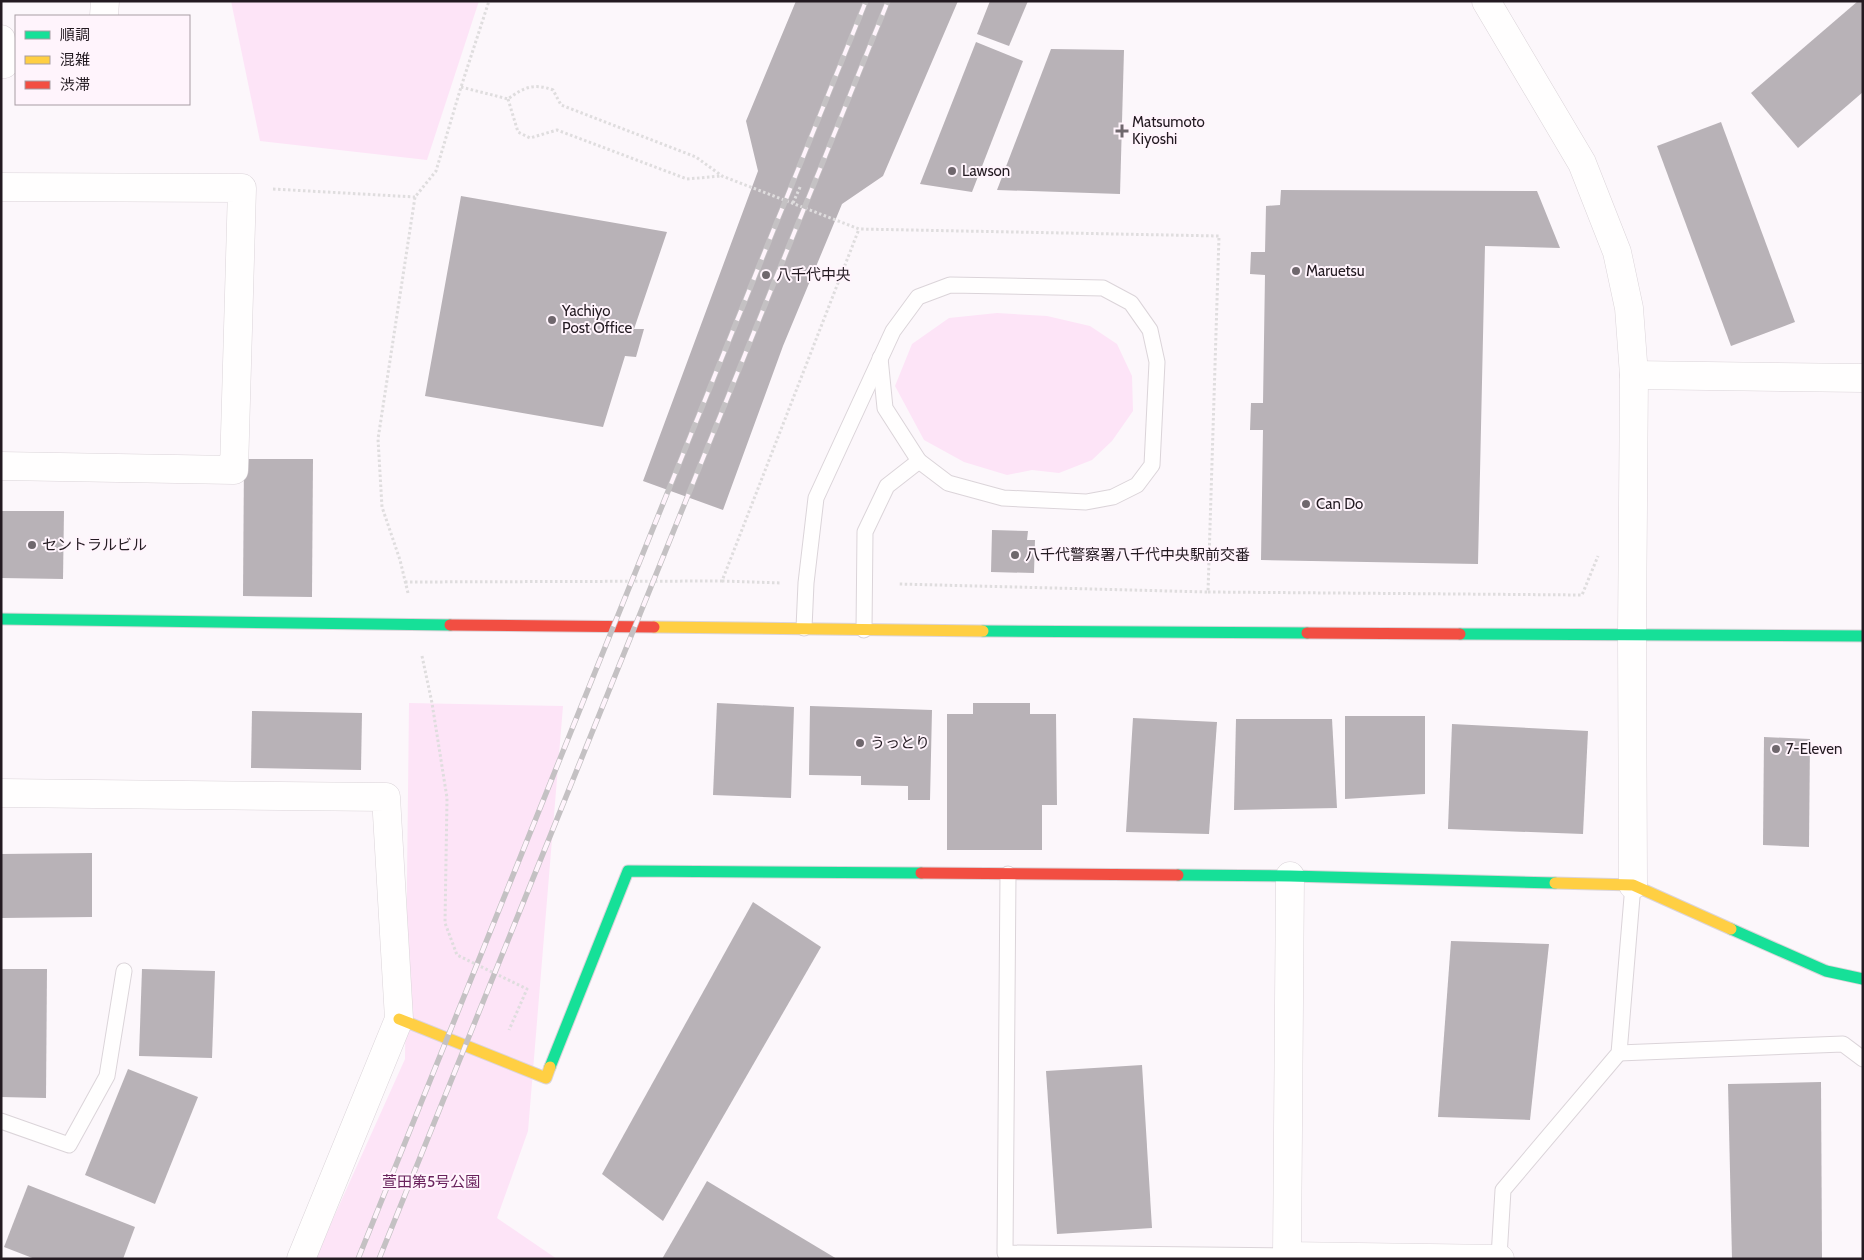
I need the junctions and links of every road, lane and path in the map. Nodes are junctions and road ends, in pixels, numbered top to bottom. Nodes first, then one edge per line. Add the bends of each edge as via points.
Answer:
1 (105, 1) edge
2 (490, 1) edge
3 (1486, 1) edge
4 (104, 15) edge
5 (461, 87) junction
6 (508, 99) junction
7 (722, 176) junction
8 (801, 185) dead end
9 (1, 187) edge
10 (242, 188) junction
11 (415, 197) junction
12 (793, 204) junction
13 (859, 229) junction
14 (880, 358) junction
15 (1634, 375) junction
16 (1863, 378) edge
17 (919, 461) junction
18 (1, 466) edge
19 (1598, 556) dead end
20 (722, 581) junction
21 (405, 582) junction
22 (783, 583) dead end
23 (899, 584) dead end
24 (1208, 592) junction
25 (408, 593) dead end
26 (1, 619) edge
27 (804, 628) junction
28 (864, 630) junction
29 (1632, 634) junction
30 (1863, 636) edge
31 (421, 655) dead end
32 (1, 793) edge
33 (1008, 874) junction
34 (1290, 876) junction
35 (1634, 885) junction
36 (124, 971) dead end
37 (1863, 978) edge
38 (398, 1020) junction
39 (1619, 1053) junction
40 (497, 1058) junction
41 (1863, 1059) edge
42 (1, 1121) edge
43 (1287, 1256) junction
44 (1500, 1258) edge
45 (301, 1259) edge

1 - 4 street
2 - 5 path
3 - 15 street via 1582,163 1600,205 1617,252 1629,308
5 - 6 path
5 - 11 path via 436,171
6 - 7 path via 522,88 542,86 553,90 560,105 696,158
6 - 7 path via 518,132 530,138 557,130 687,179
7 - 12 path
8 - 12 path
9 - 10 street
10 - 11 path
10 - 18 street via 234,470
11 - 21 path via 378,439 382,507
12 - 13 path
13 - 20 path
13 - 24 path via 1219,236
14 - 17 lane via 885,408
14 - 17 lane via 893,331 918,297 950,285 1103,288 1131,303 1150,330 1157,362 1152,465 1137,485 1113,497 1086,502 1004,498 948,483
14 - 27 lane via 816,498
15 - 16 street
15 - 29 street
17 - 28 lane via 887,486 865,532
19 - 24 path via 1582,595
20 - 21 path
20 - 22 path
21 - 25 path
23 - 24 path
26 - 27 street
27 - 28 street
28 - 29 street
29 - 30 street
29 - 35 street
31 - 40 path via 447,798 445,923 457,955 527,989
32 - 38 street via 386,797
33 - 34 street
33 - 40 street via 628,871 546,1078
33 - 43 lane via 1006,1253
34 - 35 street
34 - 43 street
35 - 37 street via 1826,971
35 - 39 lane
36 - 42 lane via 108,1076 68,1145
38 - 40 street
38 - 45 street
39 - 41 lane via 1843,1044
39 - 44 lane via 1503,1190
43 - 44 street

